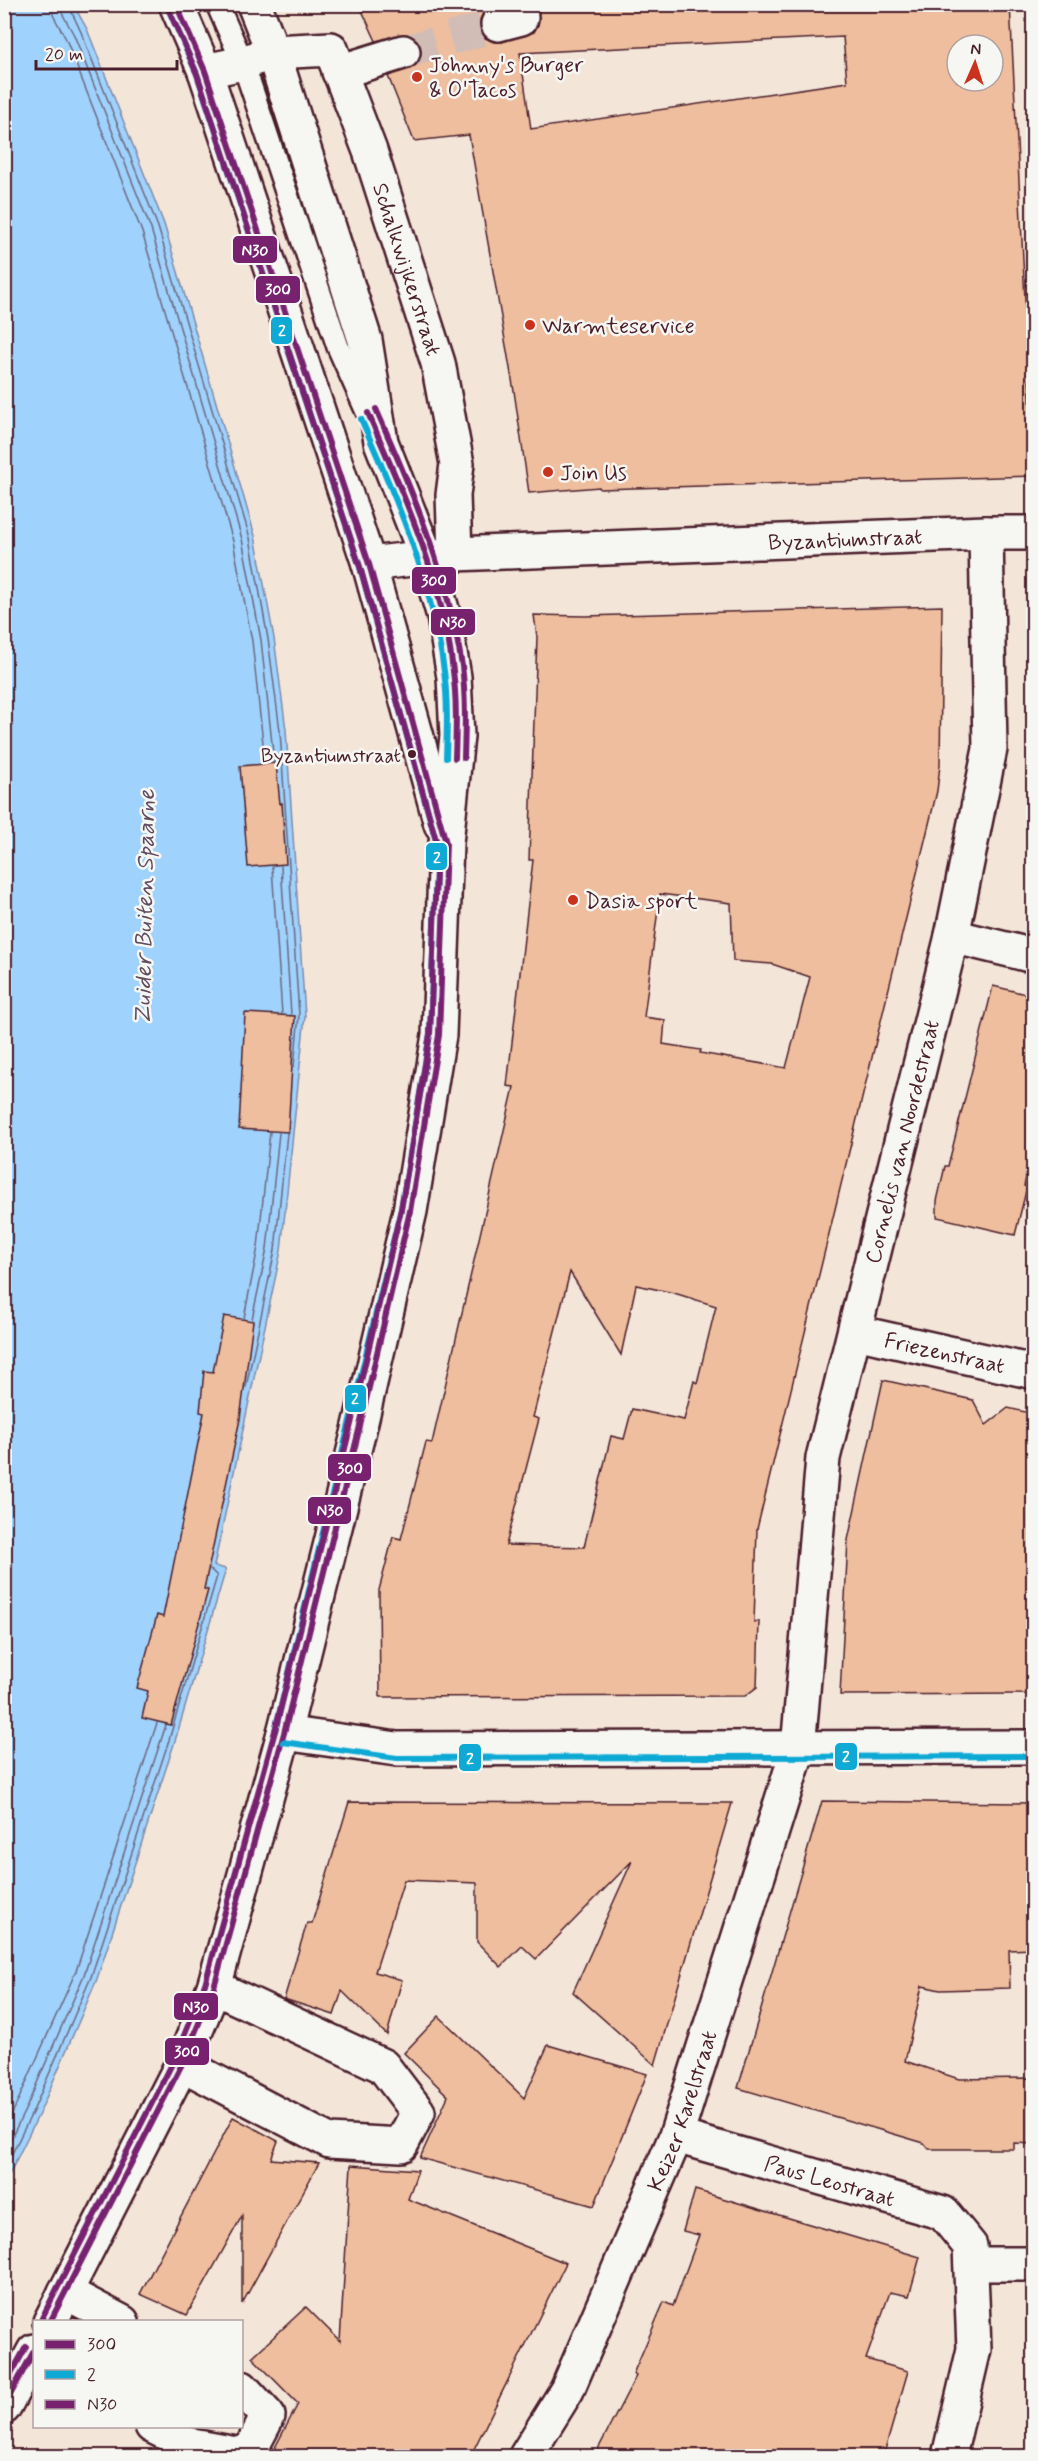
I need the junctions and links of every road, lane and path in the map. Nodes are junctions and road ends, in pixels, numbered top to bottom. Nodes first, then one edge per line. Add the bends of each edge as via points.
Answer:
1 (176, 4) edge
2 (217, 4) edge
3 (254, 4) edge
4 (403, 52) tunnel mouth
5 (258, 57) junction
6 (204, 71) junction
7 (339, 72) junction
8 (986, 533) junction
9 (1034, 534) edge
10 (440, 555) junction
11 (369, 564) junction
12 (446, 843) junction
13 (952, 936) junction
14 (1034, 956) edge
15 (855, 1332) junction
16 (1034, 1372) edge
17 (284, 1733) junction
18 (1034, 1747) edge
19 (798, 1749) junction
20 (214, 1987) junction
21 (182, 2064) junction
22 (676, 2136) junction
23 (970, 2255) junction
24 (1034, 2264) edge
25 (65, 2292) junction
26 (51, 2320) edge
27 (118, 2320) edge
28 (32, 2360) edge
29 (243, 2389) edge
30 (4, 2407) edge
31 (154, 2428) edge
32 (526, 2457) edge
33 (949, 2457) edge

1 - 6 street, Schalkwijkerstraat
2 - 5 lane, Schalkwijkerstraat
3 - 5 street, Schalkwijkerstraat
4 - 7 street
5 - 6 street, Schalkwijkerstraat
5 - 7 street, Schalkwijkerstraat via 331,49
5 - 10 street, Schalkwijkerstraat via 365,340 381,442
6 - 11 street, Schalkwijkerstraat
7 - 10 street, Schalkwijkerstraat via 370,151 438,363 457,464
8 - 9 street, Byzantiumstraat
8 - 10 street, Byzantiumstraat
8 - 13 street, Cornelis van Noordestraat via 990,749
10 - 11 street, Byzantiumstraat
10 - 12 street, Schalkwijkerstraat via 457,736
11 - 12 street, Schalkwijkerstraat
12 - 17 street, Schalkwijkerstraat via 439,1035 410,1211
13 - 14 street
13 - 15 street, Cornelis van Noordestraat
15 - 16 street, Friezenstraat
15 - 19 street, Cornelis van Noordestraat via 823,1458
17 - 19 street via 397,1749
17 - 20 street, Schalkwijkerstraat
18 - 19 street
19 - 22 street, Keizer Karelstraat
20 - 21 street, Schalkwijkerstraat
20 - 21 street via 383,2066 418,2112 401,2145 329,2141
21 - 25 street, Schalkwijkerstraat
22 - 23 street, Paus Leostraat via 943,2213
22 - 32 street, Keizer Karelstraat via 567,2390
23 - 24 street
23 - 33 street via 974,2349
25 - 26 street, Schalkwijkerstraat
25 - 27 street
28 - 30 street
29 - 31 street via 268,2416 247,2456 192,2446

